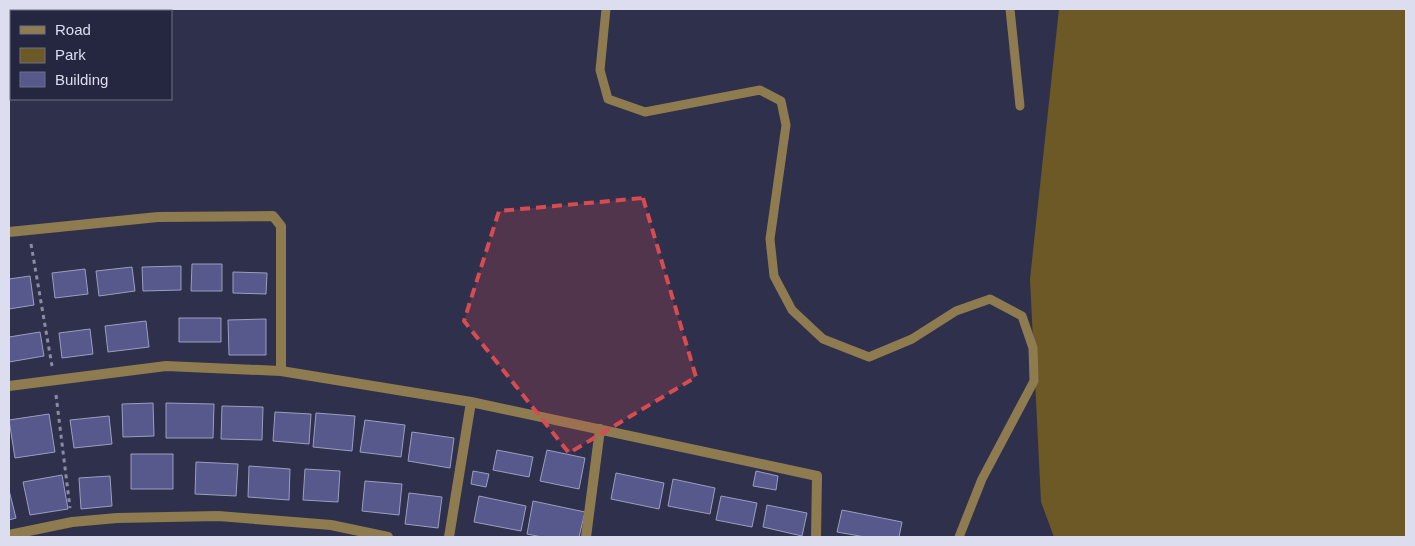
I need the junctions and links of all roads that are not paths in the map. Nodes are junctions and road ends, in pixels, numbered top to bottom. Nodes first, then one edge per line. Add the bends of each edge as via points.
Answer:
1 (606, 9) edge
2 (1010, 9) edge
3 (1020, 106) dead end
4 (9, 232) edge
5 (281, 371) junction
6 (9, 386) edge
7 (471, 402) junction
8 (600, 429) junction
9 (9, 535) edge
10 (388, 537) edge
11 (450, 537) edge
12 (586, 537) edge
13 (816, 537) edge
14 (960, 537) edge

1 - 14 lane via 600,70 608,99 645,112 760,90 780,101 786,124 770,239 774,276 792,310 823,339 869,357 912,339 956,311 990,299 1022,316 1033,348 1034,382 982,479
2 - 3 lane
4 - 5 street via 158,217 273,216 281,226
5 - 6 street via 166,366
5 - 7 street
7 - 8 street
7 - 11 street
8 - 12 street
8 - 13 street via 817,476
9 - 10 street via 72,522 218,516 331,525

